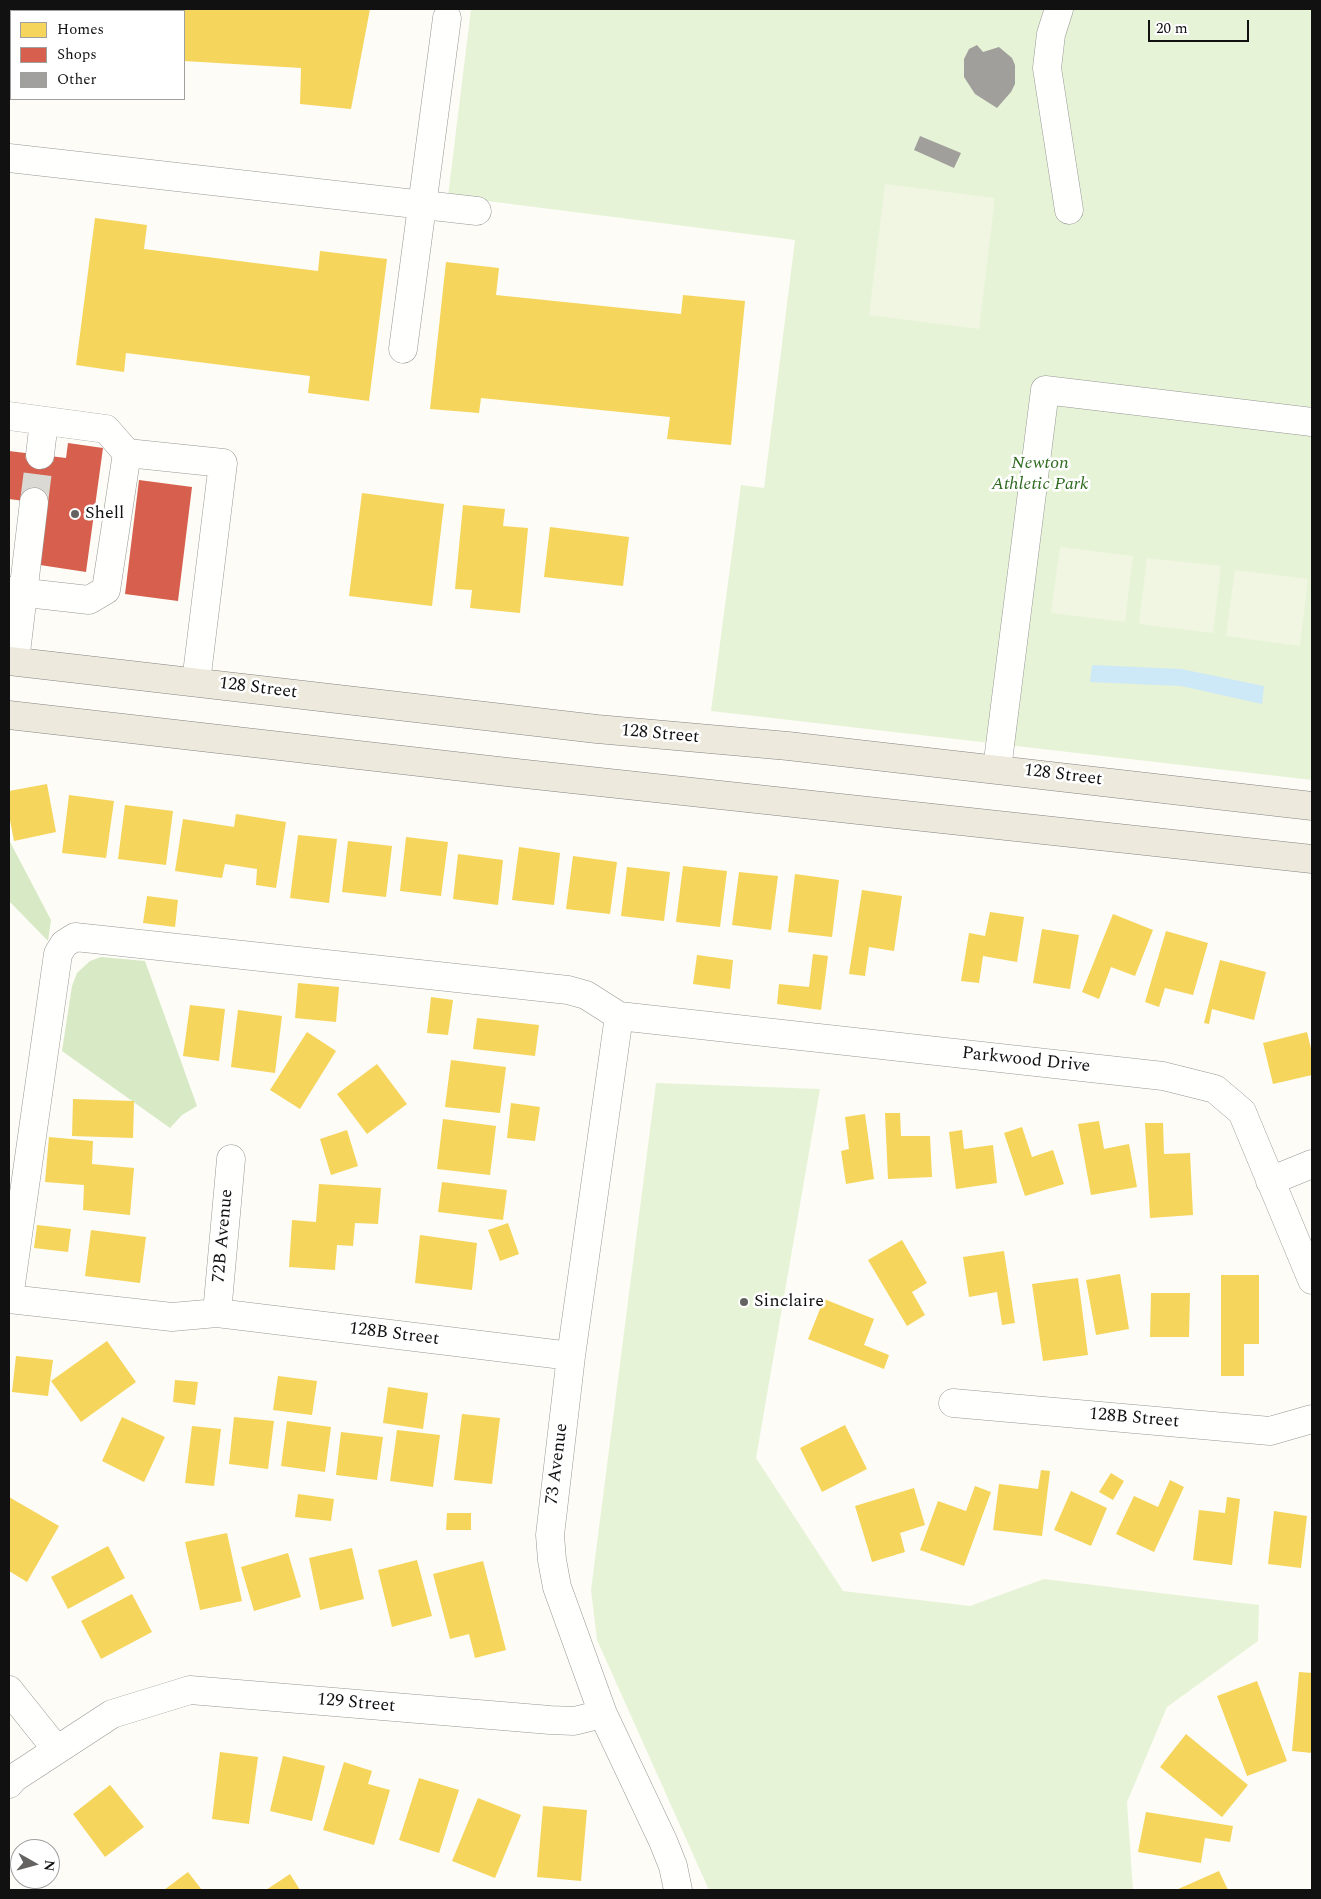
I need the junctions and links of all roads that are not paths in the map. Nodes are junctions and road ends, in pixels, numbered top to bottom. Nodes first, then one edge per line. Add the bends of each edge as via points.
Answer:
1 (1059, 9) edge
2 (446, 18) dead end
3 (9, 158) edge
4 (422, 205) junction
5 (1068, 210) dead end
6 (477, 211) dead end
7 (403, 348) dead end
8 (9, 416) edge
9 (44, 421) junction
10 (1312, 422) edge
11 (127, 453) junction
12 (40, 455) tunnel mouth
13 (34, 502) tunnel mouth
14 (16, 592) edge
15 (12, 661) edge
16 (196, 682) junction
17 (9, 715) edge
18 (996, 769) junction
19 (1312, 806) edge
20 (1312, 859) edge
21 (619, 1016) junction
22 (231, 1159) dead end
23 (1312, 1164) edge
24 (1270, 1181) junction
25 (1312, 1280) edge
26 (9, 1298) edge
27 (216, 1313) junction
28 (571, 1356) junction
29 (953, 1404) dead end
30 (1312, 1419) edge
31 (9, 1690) edge
32 (603, 1714) junction
33 (57, 1750) junction
34 (9, 1784) edge
35 (678, 1890) edge

1 - 5 street via 1051,34 1047,68
2 - 4 street
3 - 4 street
4 - 6 street
4 - 7 street
8 - 9 street
9 - 11 street via 106,429
9 - 12 street
10 - 18 street via 1045,390
11 - 14 street via 106,590 89,600
11 - 16 street via 222,463
13 - 14 street
14 - 15 street
15 - 16 main road, 128 Street
16 - 18 main road, 128 Street via 597,729
17 - 20 main road
18 - 19 main road, 128 Street
21 - 24 street, Parkwood Drive via 1163,1076 1197,1084 1215,1089 1242,1112
21 - 26 street via 586,995 568,990 75,937 64,944 58,954
21 - 28 street, 73 Avenue
22 - 27 street, 72B Avenue
23 - 24 street
24 - 25 street, Parkwood Drive
26 - 27 street, 128B Street via 172,1317
27 - 28 street, 128B Street
28 - 32 street, 73 Avenue via 550,1535 552,1560 557,1587
29 - 30 street, 128B Street via 1270,1431
31 - 33 street
32 - 33 street, 129 Street via 574,1721 550,1720 190,1690 112,1714
32 - 35 street, 73 Avenue via 663,1841
33 - 34 street, 129 Street

